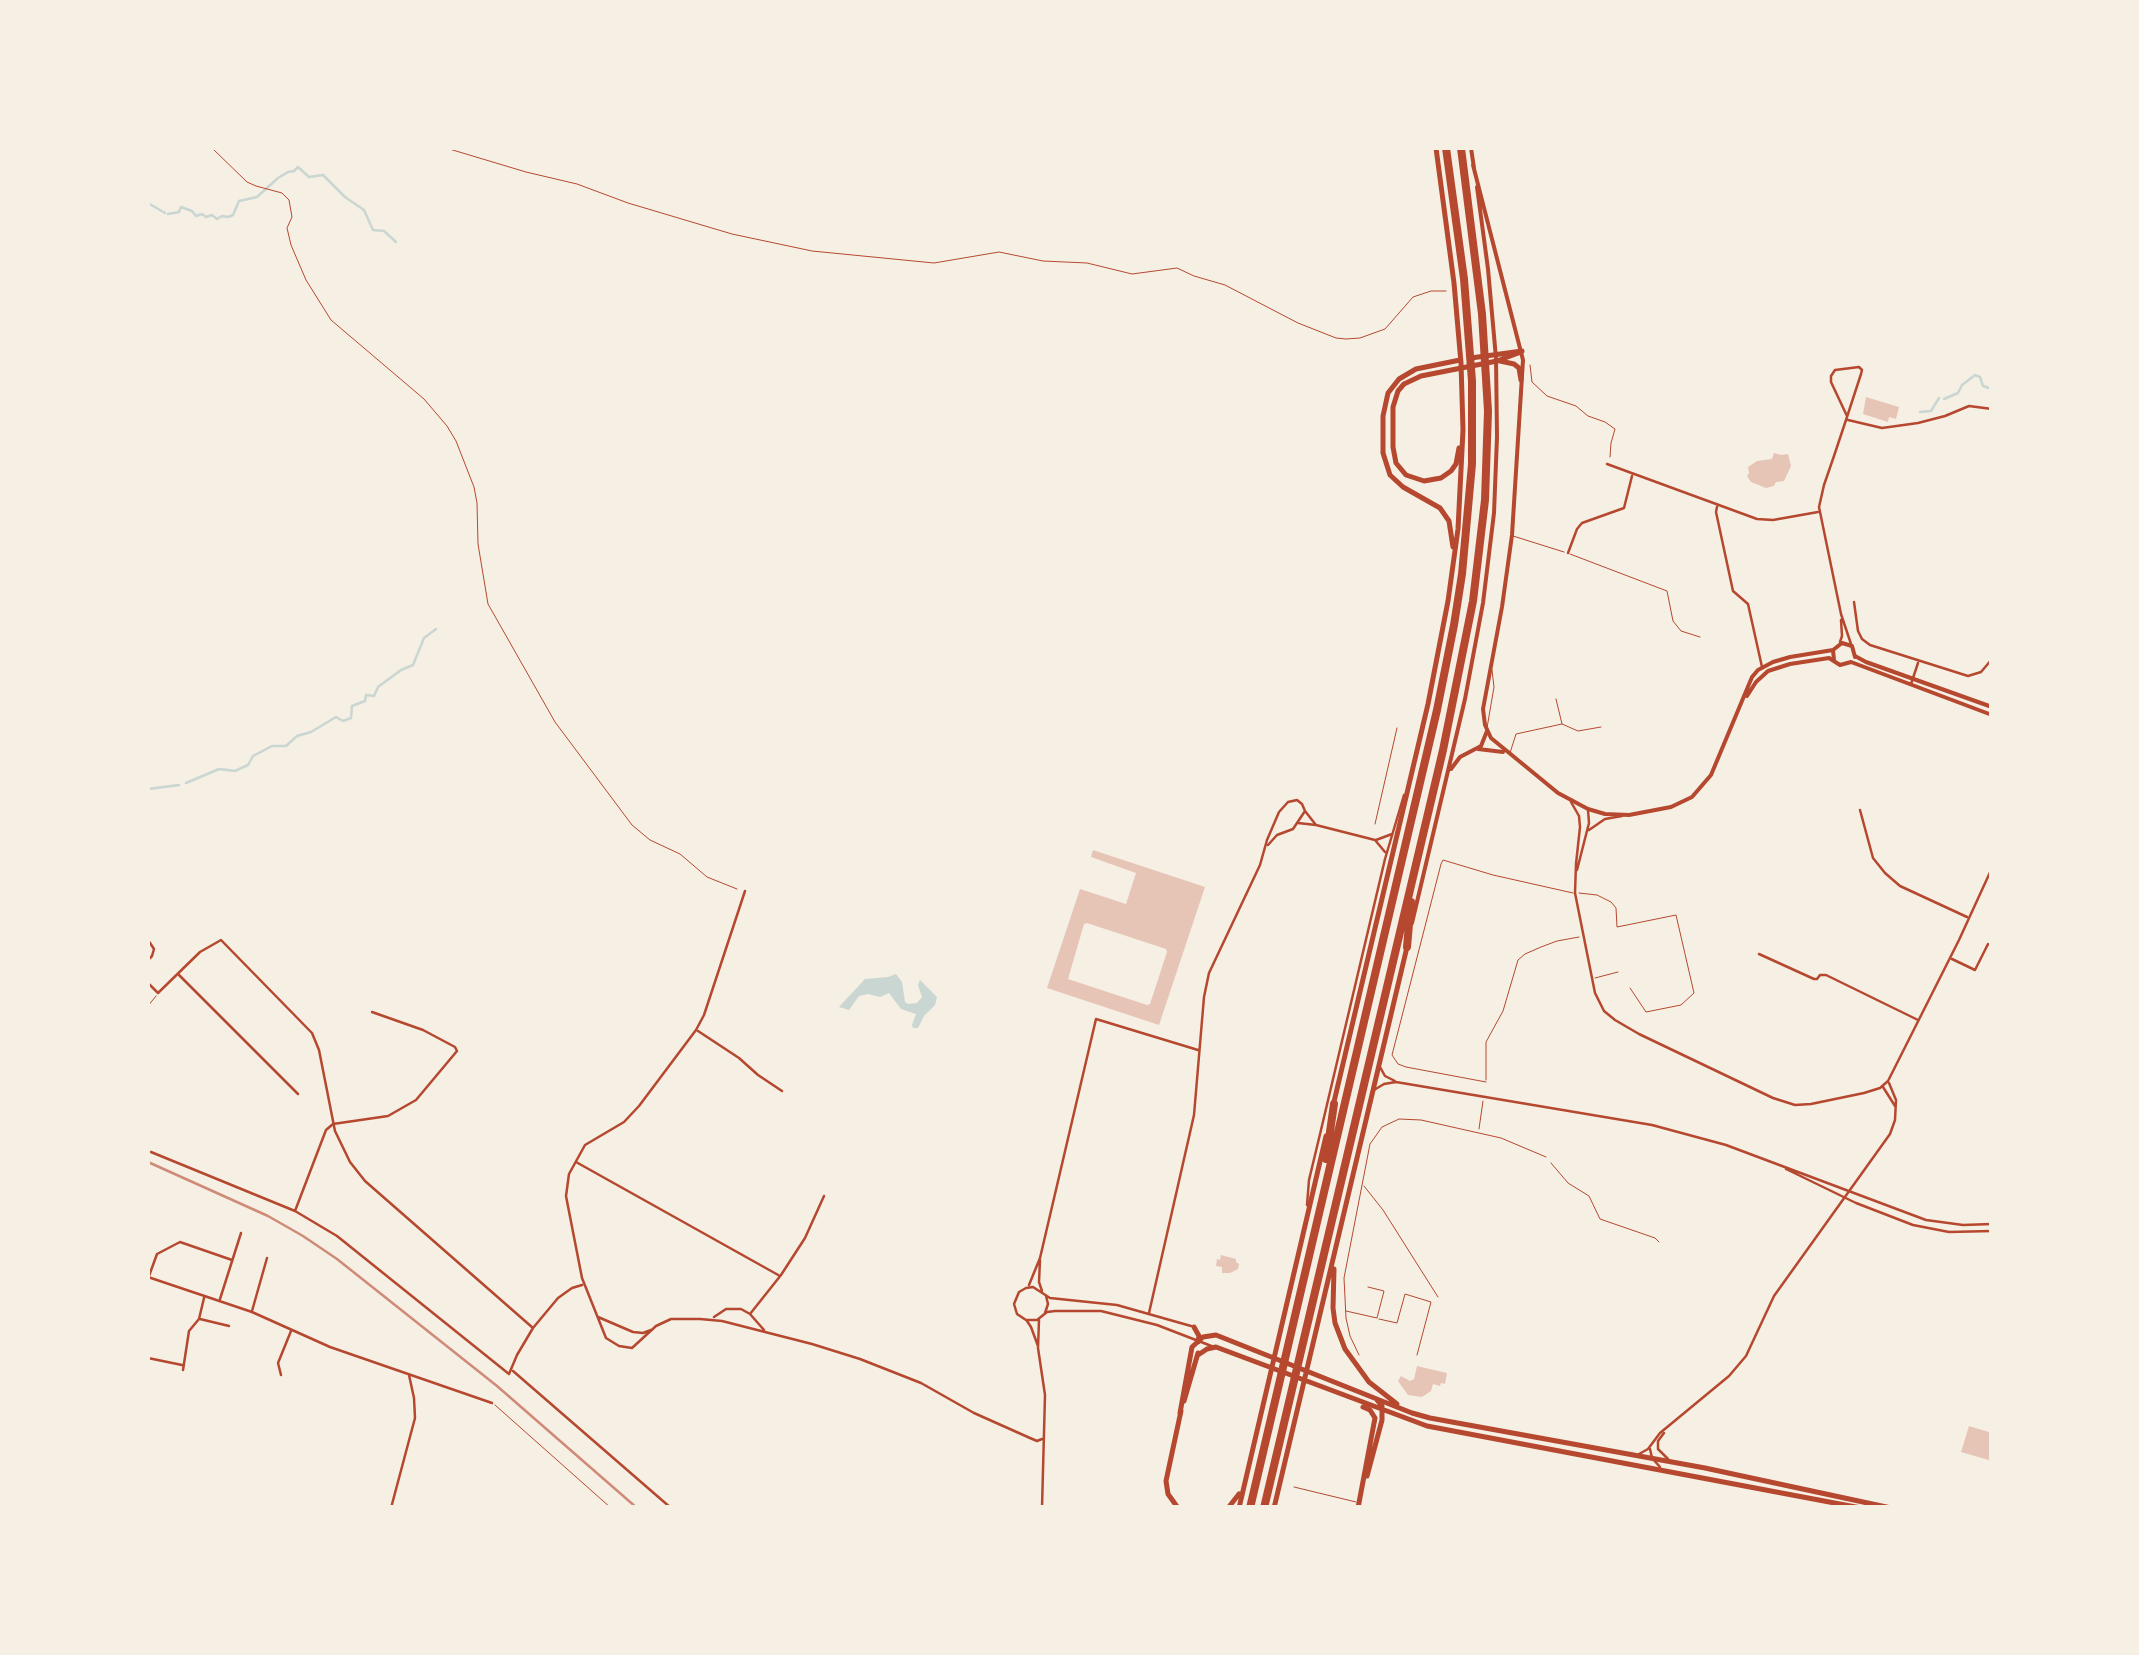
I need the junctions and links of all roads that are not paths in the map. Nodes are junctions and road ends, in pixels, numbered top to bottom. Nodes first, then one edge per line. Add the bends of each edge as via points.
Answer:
1 (1436, 148) edge
2 (1446, 148) edge
3 (1461, 148) edge
4 (1471, 148) edge
5 (1474, 165) junction
6 (1490, 341) junction
7 (1465, 345) junction
8 (1522, 351) junction
9 (1497, 362) junction
10 (1492, 379) junction
11 (1521, 380) junction
12 (1467, 382) junction
13 (1992, 409) edge
14 (1847, 418) junction
15 (1463, 430) junction
16 (1608, 464) road end
17 (1634, 475) junction
18 (1718, 506) junction
19 (1820, 512) junction
20 (1512, 536) junction
21 (1568, 552) junction
22 (1454, 563) junction
23 (1854, 602) dead end
24 (1841, 614) junction
25 (1700, 637) dead end
26 (1839, 644) junction
27 (1852, 646) junction
28 (1833, 650) junction
29 (1855, 656) junction
30 (1992, 659) edge
31 (1834, 660) junction
32 (1919, 660) junction
33 (1851, 662) junction
34 (1762, 667) junction
35 (1913, 678) junction
36 (1911, 686) junction
37 (1744, 698) junction
38 (1556, 700) dead end
39 (1992, 707) edge
40 (1992, 715) edge
41 (1562, 724) junction
42 (1601, 727) dead end
43 (1397, 728) dead end
44 (1487, 731) junction
45 (1476, 749) junction
46 (1509, 754) junction
47 (1447, 774) junction
48 (1408, 789) junction
49 (1570, 801) junction
50 (1588, 809) junction
51 (1860, 810) dead end
52 (1305, 811) junction
53 (1630, 815) junction
54 (1298, 824) junction
55 (1316, 824) junction
56 (1375, 824) dead end
57 (1274, 825) junction
58 (1580, 827) junction
59 (1588, 831) junction
60 (1280, 834) junction
61 (1392, 834) junction
62 (1375, 840) junction
63 (1266, 846) junction
64 (1385, 859) junction
65 (1992, 868) edge
66 (1575, 876) junction
67 (1413, 878) junction
68 (746, 891) road end
69 (1575, 893) junction
70 (1969, 917) junction
71 (1584, 936) junction
72 (148, 940) edge
73 (1992, 946) edge
74 (1406, 947) junction
75 (1759, 954) dead end
76 (1950, 958) junction
77 (148, 960) edge
78 (1618, 972) dead end
79 (177, 973) junction
80 (1592, 979) junction
81 (148, 984) edge
82 (1630, 988) dead end
83 (158, 993) junction
84 (148, 1006) edge
85 (372, 1012) dead end
86 (1920, 1020) junction
87 (696, 1030) junction
88 (1200, 1050) junction
89 (1380, 1061) junction
90 (1888, 1081) junction
91 (1396, 1082) junction
92 (1486, 1082) junction
93 (1882, 1086) junction
94 (782, 1091) dead end
95 (298, 1094) dead end
96 (1484, 1096) junction
97 (1334, 1104) junction
98 (1369, 1106) junction
99 (1896, 1108) junction
100 (333, 1124) junction
101 (1478, 1132) junction
102 (150, 1151) edge
103 (1546, 1157) road end
104 (575, 1161) junction
105 (1771, 1162) junction
106 (1362, 1183) junction
107 (1324, 1189) junction
108 (1849, 1192) junction
109 (824, 1196) dead end
110 (1844, 1198) junction
111 (295, 1211) junction
112 (1306, 1217) junction
113 (1992, 1224) edge
114 (1992, 1232) edge
115 (241, 1234) dead end
116 (1335, 1251) junction
117 (267, 1258) dead end
118 (1040, 1258) junction
119 (232, 1260) junction
120 (780, 1276) junction
121 (148, 1277) edge
122 (583, 1285) junction
123 (1368, 1286) dead end
124 (1026, 1288) junction
125 (1044, 1294) junction
126 (205, 1297) junction
127 (1438, 1297) dead end
128 (220, 1302) junction
129 (1344, 1310) junction
130 (252, 1312) junction
131 (1045, 1313) junction
132 (1149, 1313) junction
133 (750, 1314) junction
134 (596, 1316) junction
135 (199, 1318) junction
136 (1040, 1318) junction
137 (1379, 1319) dead end
138 (712, 1320) junction
139 (1026, 1320) junction
140 (229, 1326) dead end
141 (614, 1326) junction
142 (1194, 1327) junction
143 (533, 1328) junction
144 (653, 1329) junction
145 (292, 1330) junction
146 (633, 1332) junction
147 (764, 1332) junction
148 (1216, 1335) junction
149 (1188, 1336) junction
150 (606, 1338) junction
151 (1198, 1340) junction
152 (638, 1344) junction
153 (1192, 1347) junction
154 (1038, 1348) junction
155 (1216, 1348) junction
156 (1198, 1355) junction
157 (1416, 1355) dead end
158 (1359, 1356) dead end
159 (148, 1358) edge
160 (510, 1372) junction
161 (408, 1374) junction
162 (281, 1375) dead end
163 (1348, 1398) junction
164 (1377, 1399) junction
165 (492, 1403) joint
166 (1382, 1411) junction
167 (1180, 1413) junction
168 (1412, 1413) junction
169 (1396, 1416) junction
170 (1382, 1420) junction
171 (1668, 1428) junction
172 (1042, 1439) junction
173 (1650, 1447) junction
174 (1658, 1449) junction
175 (1635, 1455) junction
176 (1652, 1458) junction
177 (1674, 1462) junction
178 (1634, 1464) junction
179 (1664, 1471) junction
180 (1294, 1486) dead end
181 (1244, 1487) junction
182 (1358, 1506) edge
183 (391, 1508) edge
184 (611, 1508) edge
185 (670, 1508) edge
186 (1042, 1508) edge
187 (1178, 1508) edge
188 (1228, 1508) edge
189 (1239, 1508) edge
190 (1250, 1508) edge
191 (1264, 1508) edge
192 (1276, 1508) edge
193 (1860, 1508) edge
194 (1891, 1508) edge

1 - 7 main road
2 - 7 highway via 1464,279
3 - 6 highway
4 - 5 street
5 - 6 street
5 - 8 street
6 - 10 highway
7 - 12 highway
8 - 9 main road
8 - 11 street
8 - 22 main road via 1416,369 1399,379 1386,400 1386,468 1395,482 1445,514
9 - 11 main road via 1514,364
9 - 15 main road via 1421,376 1395,398 1394,456 1412,479 1434,481 1452,471
10 - 47 street via 1497,460 1491,544
10 - 67 highway via 1469,627
11 - 20 street
12 - 15 main road
12 - 107 highway via 1472,464 1454,624
13 - 14 street via 1969,406 1882,428
14 - 14 street via 1862,370 1859,366 1831,376
14 - 19 street
15 - 22 main road
16 - 17 street
17 - 18 street
17 - 21 street via 1624,508 1580,524
18 - 19 street via 1768,520
18 - 34 street via 1733,591 1748,604
19 - 24 street
20 - 21 lane
20 - 44 street via 1483,710
21 - 25 lane via 1667,591 1681,631
22 - 48 main road
23 - 32 street via 1865,642
24 - 26 street
24 - 27 street
26 - 27 street
26 - 28 street
27 - 29 street
28 - 31 street
28 - 34 street
29 - 33 street
29 - 35 street
30 - 32 street via 1968,676
31 - 33 street
31 - 37 street via 1768,671
32 - 35 street
33 - 36 street
34 - 37 street
35 - 36 street
35 - 39 street
36 - 40 street
37 - 53 street via 1702,788 1672,808
38 - 41 lane
41 - 42 lane via 1578,731
41 - 46 lane via 1516,734
43 - 56 lane
44 - 45 street
44 - 46 street
45 - 46 street
45 - 47 street
46 - 49 street
47 - 74 street
48 - 61 street
48 - 97 main road
49 - 50 street
49 - 58 street
50 - 53 street
50 - 58 street
50 - 59 street
51 - 70 street via 1874,858 1890,878
52 - 54 street
52 - 55 street
52 - 57 street via 1291,800
53 - 59 street via 1605,819
54 - 55 street
54 - 60 street
55 - 62 street
57 - 60 street
57 - 63 street
58 - 66 street
59 - 66 street
60 - 63 street
61 - 62 street
61 - 64 street
62 - 64 street
63 - 88 street via 1209,972
64 - 112 street via 1309,1180
65 - 70 street
66 - 69 street
67 - 74 highway
67 - 191 highway
68 - 87 street
69 - 71 street
69 - 82 lane via 1612,902 1618,927 1676,915 1694,993 1681,1005 1643,1012
69 - 92 lane via 1441,864 1392,1055 1406,1067
70 - 76 street
71 - 80 street
71 - 92 lane via 1557,940 1518,960 1486,1042
72 - 77 street via 154,950
73 - 76 street via 1975,970
74 - 89 main road
75 - 86 street via 1814,980 1826,975
76 - 86 street
78 - 80 lane
79 - 83 street
79 - 95 street
79 - 100 street via 220,940 312,1033
80 - 93 street via 1600,1006 1614,1020 1783,1102 1806,1105
81 - 83 street
83 - 84 lane
85 - 100 street via 423,1030 456,1052 416,1100 388,1116
86 - 90 street
87 - 94 street
87 - 104 street via 632,1114 585,1145
88 - 118 street via 1096,1019
88 - 132 street via 1194,1115
89 - 91 street via 1381,1072
89 - 98 main road
90 - 93 street
90 - 99 street
91 - 96 street
91 - 98 street via 1378,1086
92 - 96 lane
93 - 99 street
96 - 101 lane
96 - 105 street via 1652,1125
97 - 107 highway
97 - 112 main road
98 - 116 main road
99 - 108 street via 1890,1134
100 - 111 street
100 - 143 street via 365,1181
101 - 103 lane
101 - 106 lane via 1410,1118 1390,1122 1370,1144
102 - 111 street
104 - 120 street
104 - 122 street via 566,1196
105 - 108 street
105 - 110 street
106 - 127 lane
106 - 129 lane
107 - 190 highway
108 - 110 street
108 - 113 street via 1926,1220
109 - 120 street
110 - 114 street via 1924,1228
110 - 171 street via 1774,1296 1740,1365
111 - 160 street via 337,1236
112 - 181 main road
115 - 119 street
116 - 168 main road via 1333,1308 1345,1349 1369,1382
116 - 192 main road
117 - 130 street
118 - 124 street
118 - 125 street
119 - 121 street via 180,1242 157,1254
119 - 128 street
120 - 133 street
121 - 126 street
122 - 134 street
122 - 143 street via 558,1298
123 - 129 lane via 1384,1291 1377,1318
124 - 125 street
124 - 139 street via 1014,1304
125 - 131 street
125 - 132 street
126 - 128 street
126 - 135 street
128 - 130 street
129 - 158 lane
130 - 145 street
131 - 136 street
131 - 149 street via 1112,1313
132 - 142 street
133 - 138 street via 729,1308
133 - 147 street
134 - 141 street
134 - 150 street
135 - 140 street
135 - 159 street via 183,1368
136 - 139 street
136 - 154 street
137 - 157 lane via 1396,1323 1405,1294 1431,1302
138 - 144 street via 674,1318
138 - 147 street
139 - 154 street
141 - 146 street
141 - 150 street
142 - 148 street
142 - 151 main road
143 - 160 street
144 - 146 street
144 - 152 street
145 - 161 street
145 - 162 street via 278,1363
146 - 152 street
147 - 172 street via 852,1356
148 - 151 main road
148 - 164 main road
149 - 151 street
149 - 153 main road
150 - 152 street via 627,1348
151 - 153 main road
151 - 155 street
151 - 156 main road
153 - 167 main road
154 - 172 street
155 - 156 main road
155 - 163 main road
156 - 167 main road
160 - 185 street
161 - 165 street
161 - 183 street via 415,1418
163 - 166 main road
163 - 182 main road via 1374,1418
164 - 166 main road
164 - 168 main road
165 - 184 lane
166 - 169 main road
166 - 170 main road
167 - 187 main road via 1166,1481
168 - 175 main road
169 - 170 main road
169 - 178 main road
170 - 182 main road
171 - 173 street
171 - 174 street
172 - 186 street
173 - 175 street
173 - 176 street
174 - 176 street
174 - 177 street
175 - 176 main road
176 - 177 main road
176 - 178 street
176 - 179 street
177 - 194 main road
178 - 179 main road
179 - 193 main road
180 - 182 lane
181 - 188 main road
181 - 189 main road

